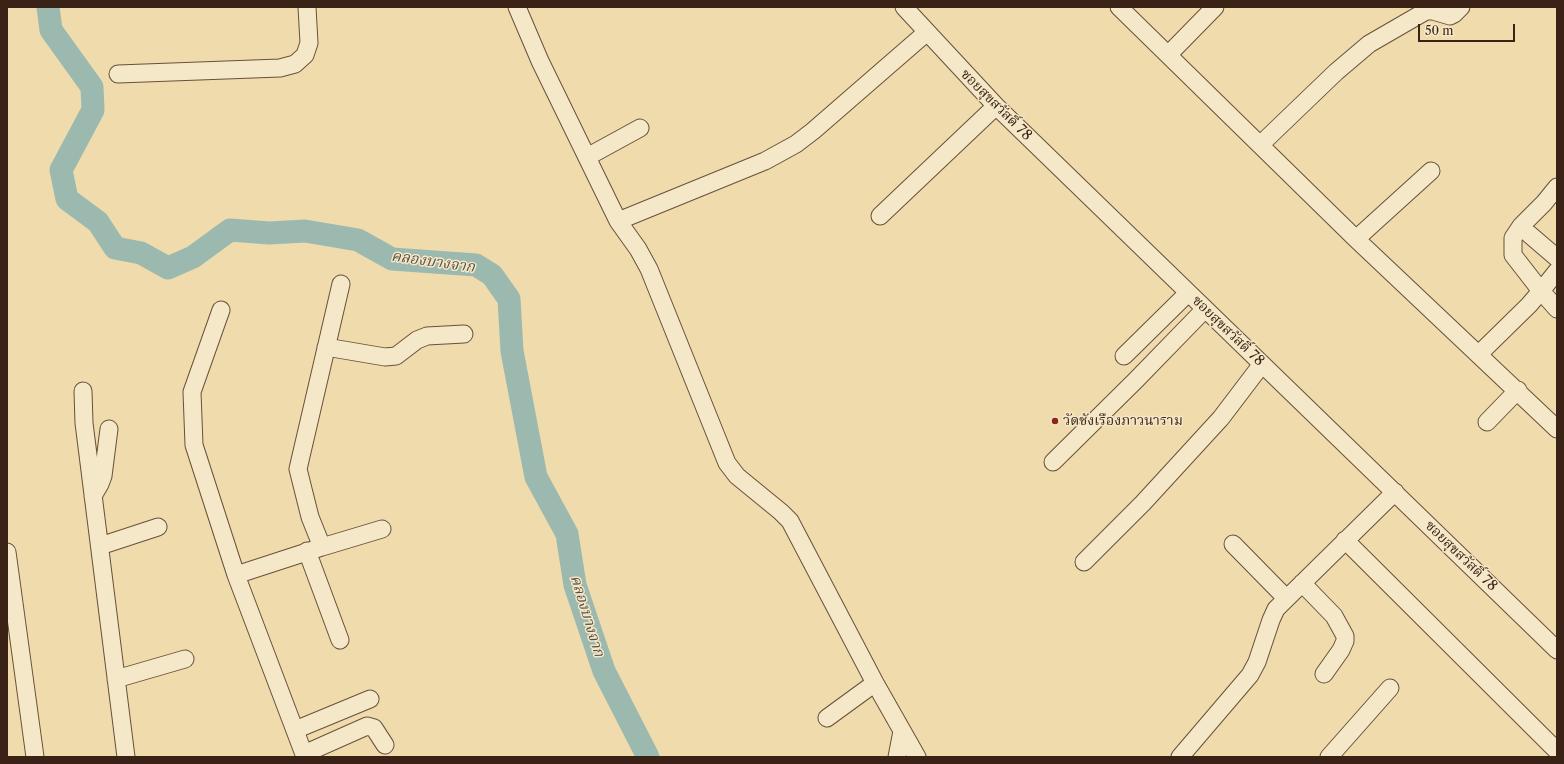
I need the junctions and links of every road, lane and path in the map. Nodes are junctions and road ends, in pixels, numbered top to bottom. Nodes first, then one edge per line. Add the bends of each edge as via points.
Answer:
1 (307, 7) edge
2 (517, 7) edge
3 (904, 7) edge
4 (1119, 7) edge
5 (1214, 7) edge
6 (1460, 7) edge
7 (927, 32) junction
8 (1168, 55) junction
9 (118, 74) dead end
10 (996, 106) junction
11 (640, 128) dead end
12 (1260, 145) junction
13 (587, 157) junction
14 (1431, 171) dead end
15 (1557, 187) edge
16 (880, 216) dead end
17 (618, 221) junction
18 (1529, 234) dead end
19 (1356, 239) junction
20 (1557, 258) edge
21 (1557, 271) edge
22 (342, 284) dead end
23 (1542, 291) junction
24 (1188, 293) junction
25 (1205, 308) junction
26 (1557, 309) edge
27 (221, 310) dead end
28 (464, 334) dead end
29 (326, 347) junction
30 (1479, 354) junction
31 (1124, 356) dead end
32 (1262, 364) junction
33 (1518, 390) junction
34 (83, 391) dead end
35 (1487, 422) dead end
36 (1557, 428) edge
37 (109, 429) dead end
38 (1053, 462) dead end
39 (1395, 492) junction
40 (93, 496) junction
41 (158, 527) dead end
42 (382, 529) dead end
43 (1345, 540) junction
44 (1233, 544) dead end
45 (100, 546) junction
46 (314, 549) junction
47 (7, 552) edge
48 (1084, 562) dead end
49 (236, 575) junction
50 (1302, 583) junction
51 (1286, 598) junction
52 (340, 640) dead end
53 (1557, 650) edge
54 (185, 659) dead end
55 (1324, 674) dead end
56 (116, 680) junction
57 (875, 683) junction
58 (1390, 688) dead end
59 (370, 700) dead end
60 (827, 718) dead end
61 (295, 730) junction
62 (902, 731) junction
63 (386, 745) dead end
64 (1557, 751) edge
65 (304, 756) edge
66 (36, 757) edge
67 (126, 757) edge
68 (897, 757) edge
69 (916, 757) edge
70 (1180, 757) edge
71 (1328, 757) edge

1 - 9 street via 309,43 305,55 295,64 280,68
2 - 13 street
3 - 7 street, ซอยสุขสวัสดิ์ 78
4 - 8 street
5 - 8 street
6 - 12 street via 1450,16 1433,10 1426,11 1369,44
7 - 10 street, ซอยสุขสวัสดิ์ 78
7 - 17 street via 796,144 765,161
8 - 12 street
10 - 16 street
10 - 24 street, ซอยสุขสวัสดิ์ 78
11 - 13 street
12 - 19 street
13 - 17 street
14 - 19 street
15 - 23 street via 1513,238 1513,255
17 - 57 street via 649,269 727,463 737,476 790,521
18 - 20 street
19 - 30 street
21 - 23 street
22 - 29 street
23 - 26 street
23 - 30 street
24 - 25 street, ซอยสุขสวัสดิ์ 78
24 - 31 street
25 - 32 street, ซอยสุขสวัสดิ์ 78
25 - 38 street
27 - 49 street via 192,392 194,446
28 - 29 street via 427,336 417,340 396,356 386,357
29 - 46 street via 298,469 310,517
30 - 33 street
32 - 39 street, ซอยสุขสวัสดิ์ 78
32 - 48 street via 1221,418 1143,503
33 - 35 street
33 - 36 street
34 - 40 street via 84,423
37 - 40 street via 103,476
39 - 43 street
39 - 53 street, ซอยสุขสวัสดิ์ 78
40 - 45 street
41 - 45 street
42 - 46 street
43 - 50 street
43 - 64 street
44 - 51 street
45 - 56 street
46 - 49 street
46 - 52 street
47 - 66 street
49 - 61 street
50 - 51 street
50 - 55 street via 1334,616 1345,636 1341,650
51 - 70 street via 1276,609 1250,676
54 - 56 street
56 - 67 street
57 - 60 street
57 - 62 street
58 - 71 street
59 - 61 street
61 - 65 street
62 - 68 street
62 - 69 street
63 - 65 street via 374,728 367,726

